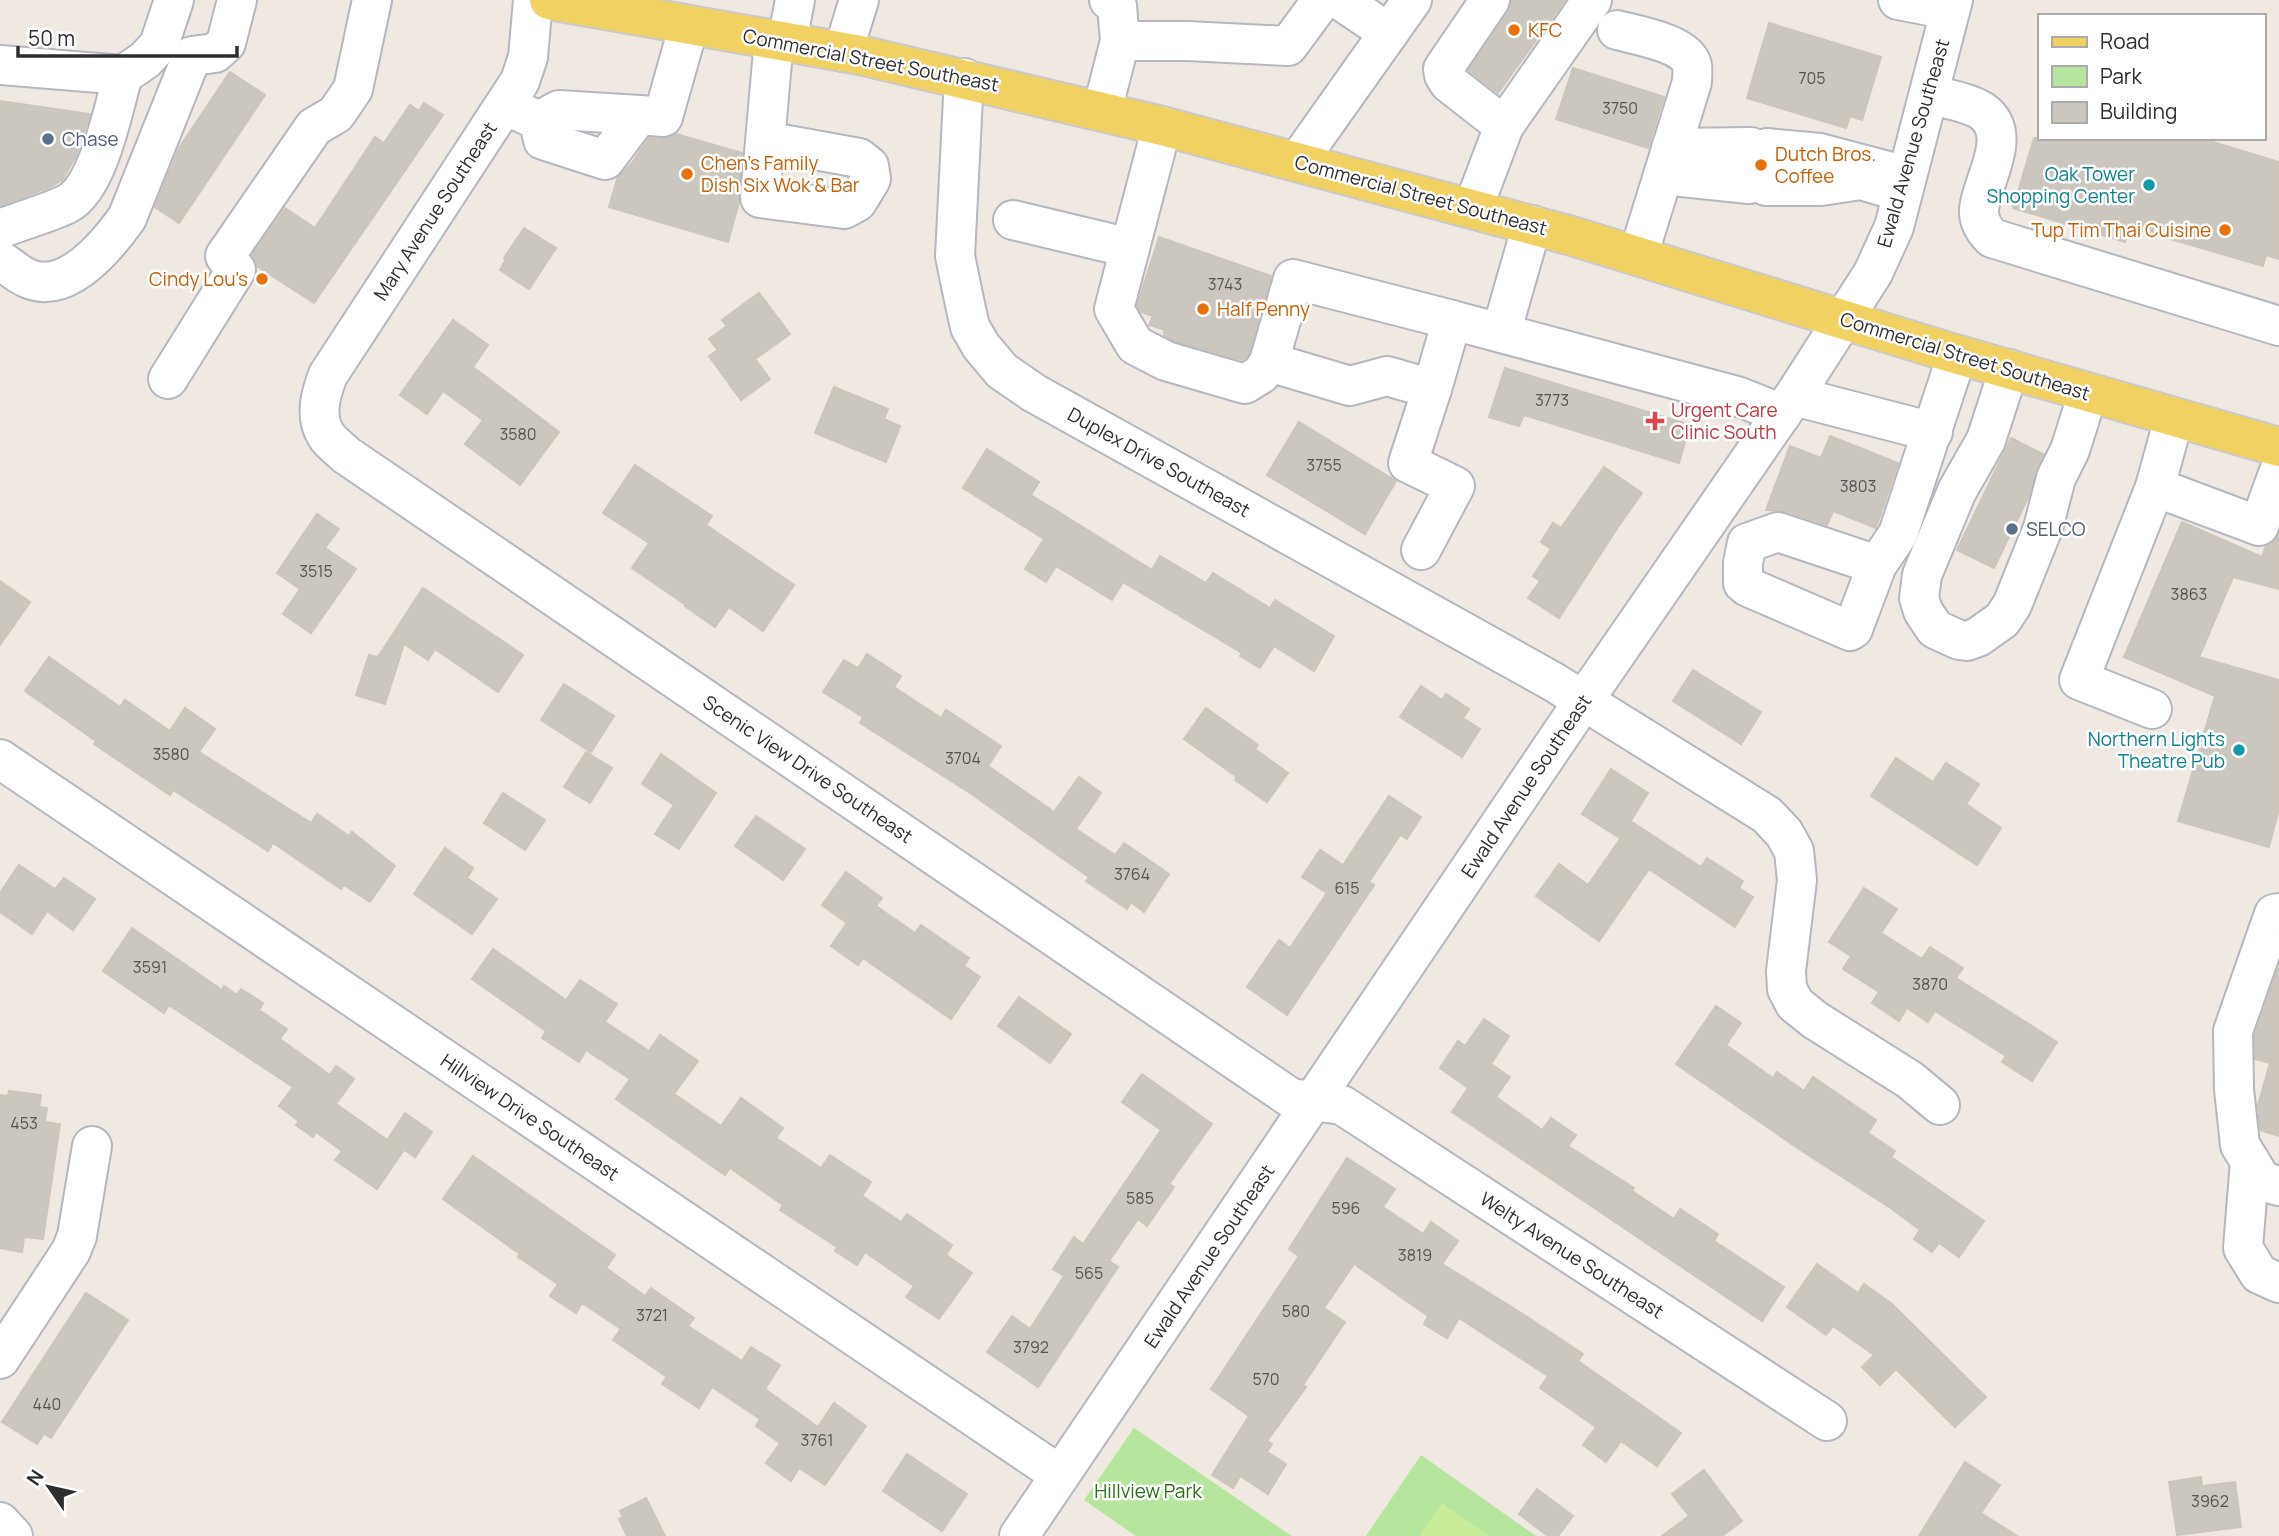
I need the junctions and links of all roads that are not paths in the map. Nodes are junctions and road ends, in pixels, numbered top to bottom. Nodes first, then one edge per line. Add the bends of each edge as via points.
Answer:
1 (174, 0) edge
2 (237, 0) edge
3 (372, 0) edge
4 (533, 0) edge
5 (795, 0) edge
6 (859, 0) edge
7 (1109, 0) edge
8 (1322, 0) edge
9 (1340, 0) edge
10 (1412, 0) edge
11 (1490, 0) edge
12 (1592, 0) edge
13 (1898, 0) edge
14 (567, 2) edge
15 (1951, 5) edge
16 (688, 25) junction
17 (1617, 30) dead end
18 (1389, 33) junction
19 (781, 41) junction
20 (1120, 41) junction
21 (176, 50) junction
22 (843, 52) junction
23 (0, 65) edge
24 (123, 75) junction
25 (964, 78) junction
26 (1929, 94) junction
27 (505, 105) junction
28 (1102, 111) junction
29 (1162, 126) junction
30 (1504, 126) junction
31 (765, 141) dead end
32 (1298, 161) junction
33 (1667, 161) junction
34 (1905, 185) junction
35 (1473, 208) junction
36 (1013, 220) dead end
37 (1532, 225) junction
38 (0, 229) edge
39 (1130, 248) junction
40 (1638, 256) junction
41 (0, 260) edge
42 (1452, 320) junction
43 (1845, 320) junction
44 (2279, 326) edge
45 (1501, 333) junction
46 (1957, 355) junction
47 (1269, 362) junction
48 (2009, 369) junction
49 (168, 379) dead end
50 (1432, 389) junction
51 (2088, 393) junction
52 (1788, 405) junction
53 (320, 416) joint
54 (2175, 418) junction
55 (1933, 432) junction
56 (2279, 447) edge
57 (2279, 471) edge
58 (2155, 488) junction
59 (1713, 514) junction
60 (1747, 543) junction
61 (1421, 550) dead end
62 (1887, 551) junction
63 (1584, 700) junction
64 (2152, 709) dead end
65 (0, 759) edge
66 (2279, 913) edge
67 (1313, 1101) junction
68 (1940, 1105) dead end
69 (92, 1146) dead end
70 (2250, 1161) junction
71 (2279, 1186) edge
72 (2279, 1283) edge
73 (0, 1359) edge
74 (1827, 1421) dead end
75 (1060, 1475) junction
76 (0, 1522) edge
77 (13, 1536) edge
78 (1020, 1536) edge

1 - 21 street
2 - 21 street via 226,43 215,53
3 - 49 street via 353,89 336,114 314,127 225,256 236,270
4 - 27 street, Mary Avenue Southeast via 528,57
5 - 19 street
6 - 22 street
7 - 20 street via 1117,6
8 - 20 street via 1288,46
9 - 18 street
10 - 18 street
11 - 30 street via 1443,69 1449,83
12 - 30 street
13 - 15 street
14 - 16 main road, Commercial Street Southeast
15 - 26 street, Ewald Avenue Southeast
16 - 19 main road, Commercial Street Southeast
16 - 27 street via 651,116 605,160 543,141 539,121
17 - 33 street via 1675,47 1692,65 1692,82
18 - 32 street
19 - 22 main road, Commercial Street Southeast
19 - 31 street
20 - 28 street
21 - 24 street via 145,60
21 - 41 street via 127,218 113,239 82,268 48,283 28,279
22 - 25 main road, Commercial Street Southeast
23 - 24 street
24 - 38 street via 97,162 82,192 69,203
25 - 28 main road, Commercial Street Southeast
25 - 63 street, Duplex Drive Southeast via 955,256 970,327 1002,371
26 - 34 street, Ewald Avenue Southeast
26 - 44 street via 1980,110 1991,120 1996,148 1979,211 1992,239
27 - 53 street, Mary Avenue Southeast via 328,374 319,398
28 - 29 main road, Commercial Street Southeast
29 - 32 main road, Commercial Street Southeast
29 - 39 street
30 - 35 street
32 - 35 main road, Commercial Street Southeast
33 - 34 street via 1758,166 1821,187 1861,180
33 - 40 street
34 - 43 street, Ewald Avenue Southeast via 1884,252
35 - 37 main road, Commercial Street Southeast
36 - 39 street
37 - 40 main road, Commercial Street Southeast
37 - 45 street
39 - 47 street via 1114,309 1135,345 1166,361 1245,384
40 - 43 main road, Commercial Street Southeast
42 - 45 street
42 - 47 street via 1293,279
42 - 50 street
43 - 46 main road, Commercial Street Southeast
43 - 52 street, Ewald Avenue Southeast
45 - 52 street via 1737,396
46 - 48 main road, Commercial Street Southeast
46 - 55 street
47 - 50 street via 1350,386 1387,376
48 - 51 main road, Commercial Street Southeast
48 - 51 street via 1986,440 1957,491 1922,575 1919,598 1928,620 1935,629 1959,640 1978,637 2003,620 2012,605
50 - 61 street via 1408,463 1455,486
51 - 54 main road, Commercial Street Southeast
52 - 55 street
52 - 59 street, Ewald Avenue Southeast
53 - 67 street, Scenic View Drive Southeast via 326,435 358,463 1291,1098
54 - 56 main road, Commercial Street Southeast
54 - 58 street
55 - 62 street
57 - 58 street via 2259,526
58 - 64 street via 2079,680
59 - 60 street via 1734,525
59 - 63 street, Ewald Avenue Southeast
60 - 62 street via 1778,532
60 - 62 street via 1744,583 1850,631
63 - 67 street, Ewald Avenue Southeast
63 - 68 street, Duplex Drive Southeast via 1767,815 1784,833 1794,851 1797,880 1786,971 1787,989 1795,1004
65 - 75 street, Hillview Drive Southeast
66 - 70 street via 2274,914 2233,1031 2240,1145
67 - 74 street, Welty Avenue Southeast via 1342,1105
67 - 75 street, Ewald Avenue Southeast
69 - 73 street via 71,1251
70 - 71 street via 2262,1181
70 - 72 street via 2243,1248 2259,1274
75 - 78 street, Ewald Avenue Southeast
76 - 77 street

